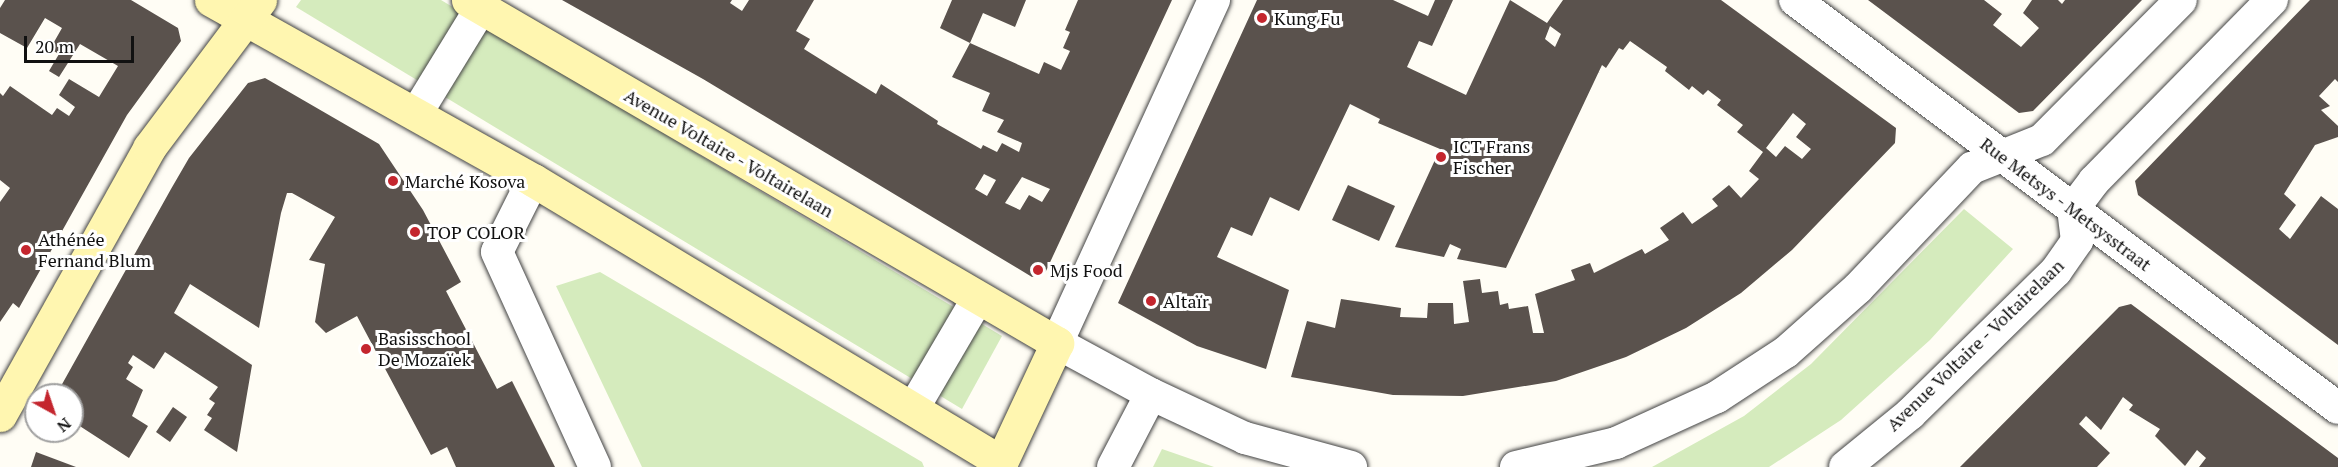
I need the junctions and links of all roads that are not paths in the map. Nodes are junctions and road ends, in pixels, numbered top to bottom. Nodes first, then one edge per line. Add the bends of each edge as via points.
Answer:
1 (211, 0) edge
2 (1214, 0) edge
3 (1794, 0) edge
4 (2181, 0) edge
5 (2272, 0) edge
6 (474, 4) edge
7 (252, 10) edge
8 (416, 114) junction
9 (2002, 156) junction
10 (533, 180) junction
11 (2073, 209) junction
12 (978, 298) junction
13 (1057, 343) junction
14 (1151, 394) junction
15 (915, 407) junction
16 (2338, 408) edge
17 (0, 415) edge
18 (1003, 465) edge
19 (595, 467) edge
20 (1113, 467) edge
21 (1351, 467) edge
22 (1516, 467) edge
23 (1845, 467) edge

1 - 7 street
2 - 13 street
3 - 9 street, Rue Metsys - Metsysstraat
4 - 9 street via 2042,140
5 - 11 street via 2094,181
6 - 8 street, Avenue Voltaire - Voltairelaan
6 - 12 street, Avenue Voltaire - Voltairelaan
7 - 8 street
7 - 17 street via 149,148
8 - 10 street
9 - 11 street, Rue Metsys - Metsysstraat
9 - 22 street via 1972,168 1850,295 1786,352 1717,397 1616,443
10 - 15 street
10 - 19 street via 497,252
11 - 16 street, Rue Metsys - Metsysstraat
11 - 23 street, Avenue Voltaire - Voltairelaan via 2077,241 2056,271 1910,414
12 - 13 street, Avenue Voltaire - Voltairelaan
12 - 15 street
13 - 14 street, Avenue Voltaire - Voltairelaan
13 - 18 street
14 - 20 street
14 - 21 street, Avenue Voltaire - Voltairelaan via 1245,438
15 - 18 street

